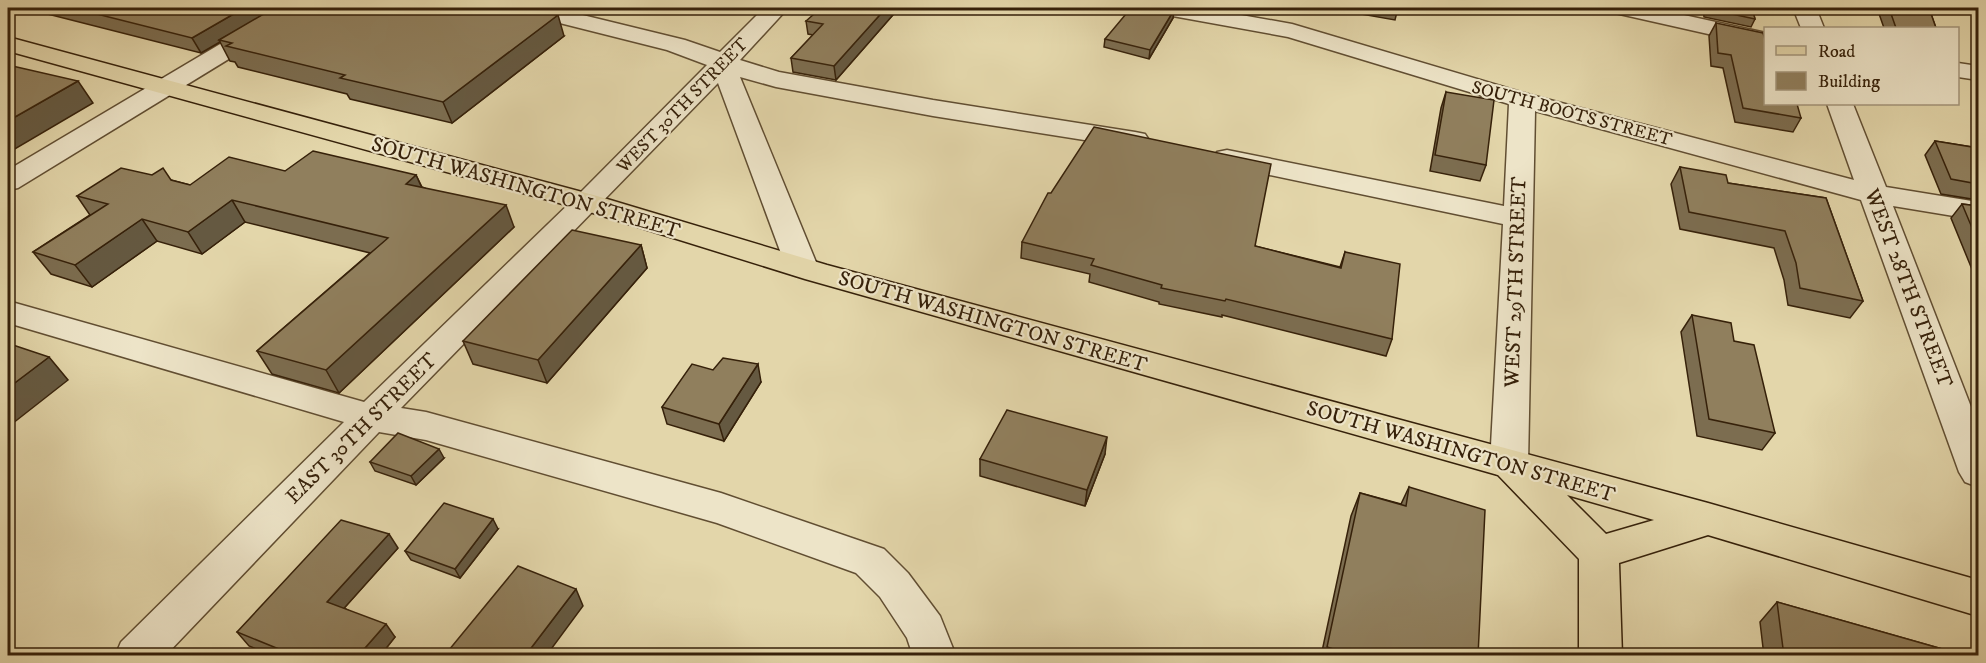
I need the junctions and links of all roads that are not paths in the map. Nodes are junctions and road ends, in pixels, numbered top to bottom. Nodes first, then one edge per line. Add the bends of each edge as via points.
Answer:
1 (296, 8) edge
2 (528, 8) edge
3 (777, 8) edge
4 (1167, 8) edge
5 (1623, 8) edge
6 (1805, 8) edge
7 (1812, 27) edge
8 (1764, 40) edge
9 (8, 44) edge
10 (722, 62) junction
11 (1959, 70) edge
12 (1978, 73) edge
13 (165, 87) junction
14 (1522, 100) junction
15 (1840, 105) edge
16 (1163, 145) edge
17 (1209, 154) edge
18 (8, 182) edge
19 (1873, 194) junction
20 (587, 202) junction
21 (1978, 211) edge
22 (1517, 218) junction
23 (802, 267) junction
24 (8, 312) edge
25 (371, 417) junction
26 (1509, 464) junction
27 (1978, 472) edge
28 (1708, 519) junction
29 (1599, 554) junction
30 (1978, 598) edge
31 (136, 656) edge
32 (935, 656) edge
33 (1601, 656) edge

1 - 13 street
2 - 10 street via 676,45
3 - 10 street, WEST 30TH STREET
4 - 14 street, SOUTH BOOTS STREET via 1292,32
5 - 8 street
6 - 7 street
9 - 13 main road, SOUTH WASHINGTON STREET
10 - 16 street via 776,79
10 - 20 street, WEST 30TH STREET
10 - 23 street
11 - 12 street
13 - 18 street
13 - 20 main road, SOUTH WASHINGTON STREET
14 - 19 street, SOUTH BOOTS STREET
14 - 22 street, WEST 29TH STREET
15 - 19 street, WEST 28TH STREET
17 - 22 street
19 - 21 street, SOUTH BOOTS STREET
19 - 27 street, WEST 28TH STREET
20 - 23 main road, SOUTH WASHINGTON STREET
20 - 25 street, EAST 30TH STREET
22 - 26 street, WEST 29TH STREET
23 - 26 main road, SOUTH WASHINGTON STREET
24 - 25 street
25 - 31 street, EAST 30TH STREET
25 - 32 street via 426,426 709,505 870,561 925,630
26 - 28 main road, SOUTH WASHINGTON STREET
26 - 29 main road
28 - 29 main road
28 - 30 main road, SOUTH WASHINGTON STREET
29 - 33 main road

